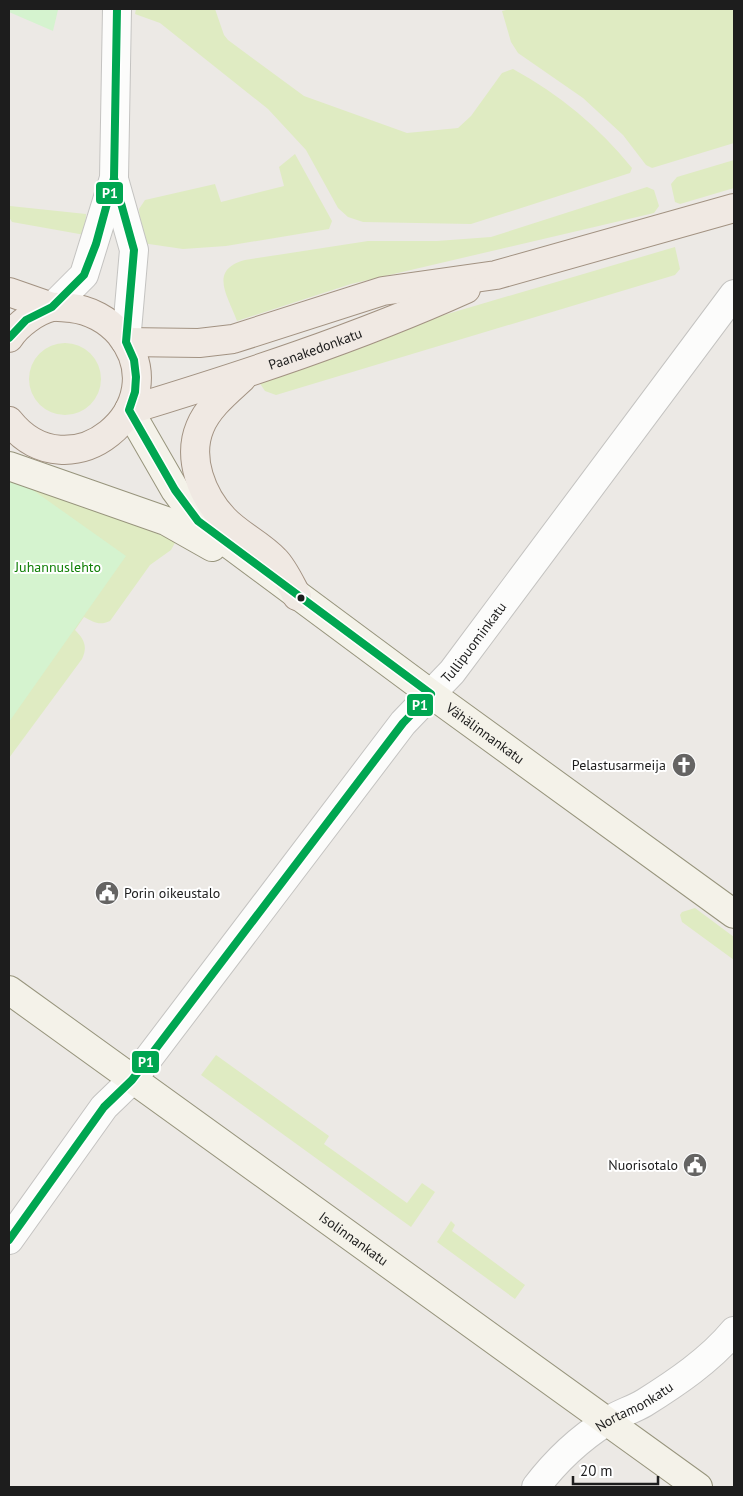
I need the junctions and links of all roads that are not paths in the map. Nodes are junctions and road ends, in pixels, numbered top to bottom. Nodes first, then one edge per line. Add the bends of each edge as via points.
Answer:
1 (117, 9) edge
2 (114, 178) junction
3 (734, 208) edge
4 (496, 275) junction
5 (9, 292) edge
6 (52, 307) junction
7 (730, 309) edge
8 (9, 338) edge
9 (126, 342) junction
10 (246, 374) junction
11 (129, 410) junction
12 (9, 421) edge
13 (9, 466) edge
14 (297, 596) junction
15 (431, 694) junction
16 (734, 914) edge
17 (9, 990) edge
18 (132, 1080) junction
19 (9, 1240) edge
20 (734, 1331) edge
21 (607, 1421) junction
22 (536, 1487) edge
23 (698, 1487) edge

1 - 2 street
2 - 6 street via 84,275
2 - 9 street via 134,250
3 - 4 main road, Paanakedonkatu
4 - 9 main road, Paanakedonkatu via 383,292 233,339 199,343
4 - 10 main road, Paanakedonkatu via 396,320
5 - 6 main road
6 - 8 main road via 26,320
6 - 9 main road via 90,313 104,320
7 - 15 street, Tullipuominkatu via 452,672
9 - 11 main road via 134,360 136,377
10 - 11 main road, Paanakedonkatu
10 - 14 main road via 218,402 200,427 196,462 200,482 223,518 276,560
11 - 12 main road via 117,428 102,440 84,448 68,450 35,443
11 - 14 main road, Vähälinnankatu via 175,490 198,521
13 - 14 main road via 166,521 216,550 260,584
14 - 15 main road, Vähälinnankatu
15 - 16 main road, Vähälinnankatu
15 - 18 street, Tullipuominkatu via 403,722
17 - 18 main road, Isolinnankatu
18 - 19 street, Tullipuominkatu via 104,1107
18 - 21 main road, Isolinnankatu
20 - 21 street, Nortamonkatu via 690,1372 643,1403
21 - 22 street, Nortamonkatu via 570,1449
21 - 23 main road, Isolinnankatu

